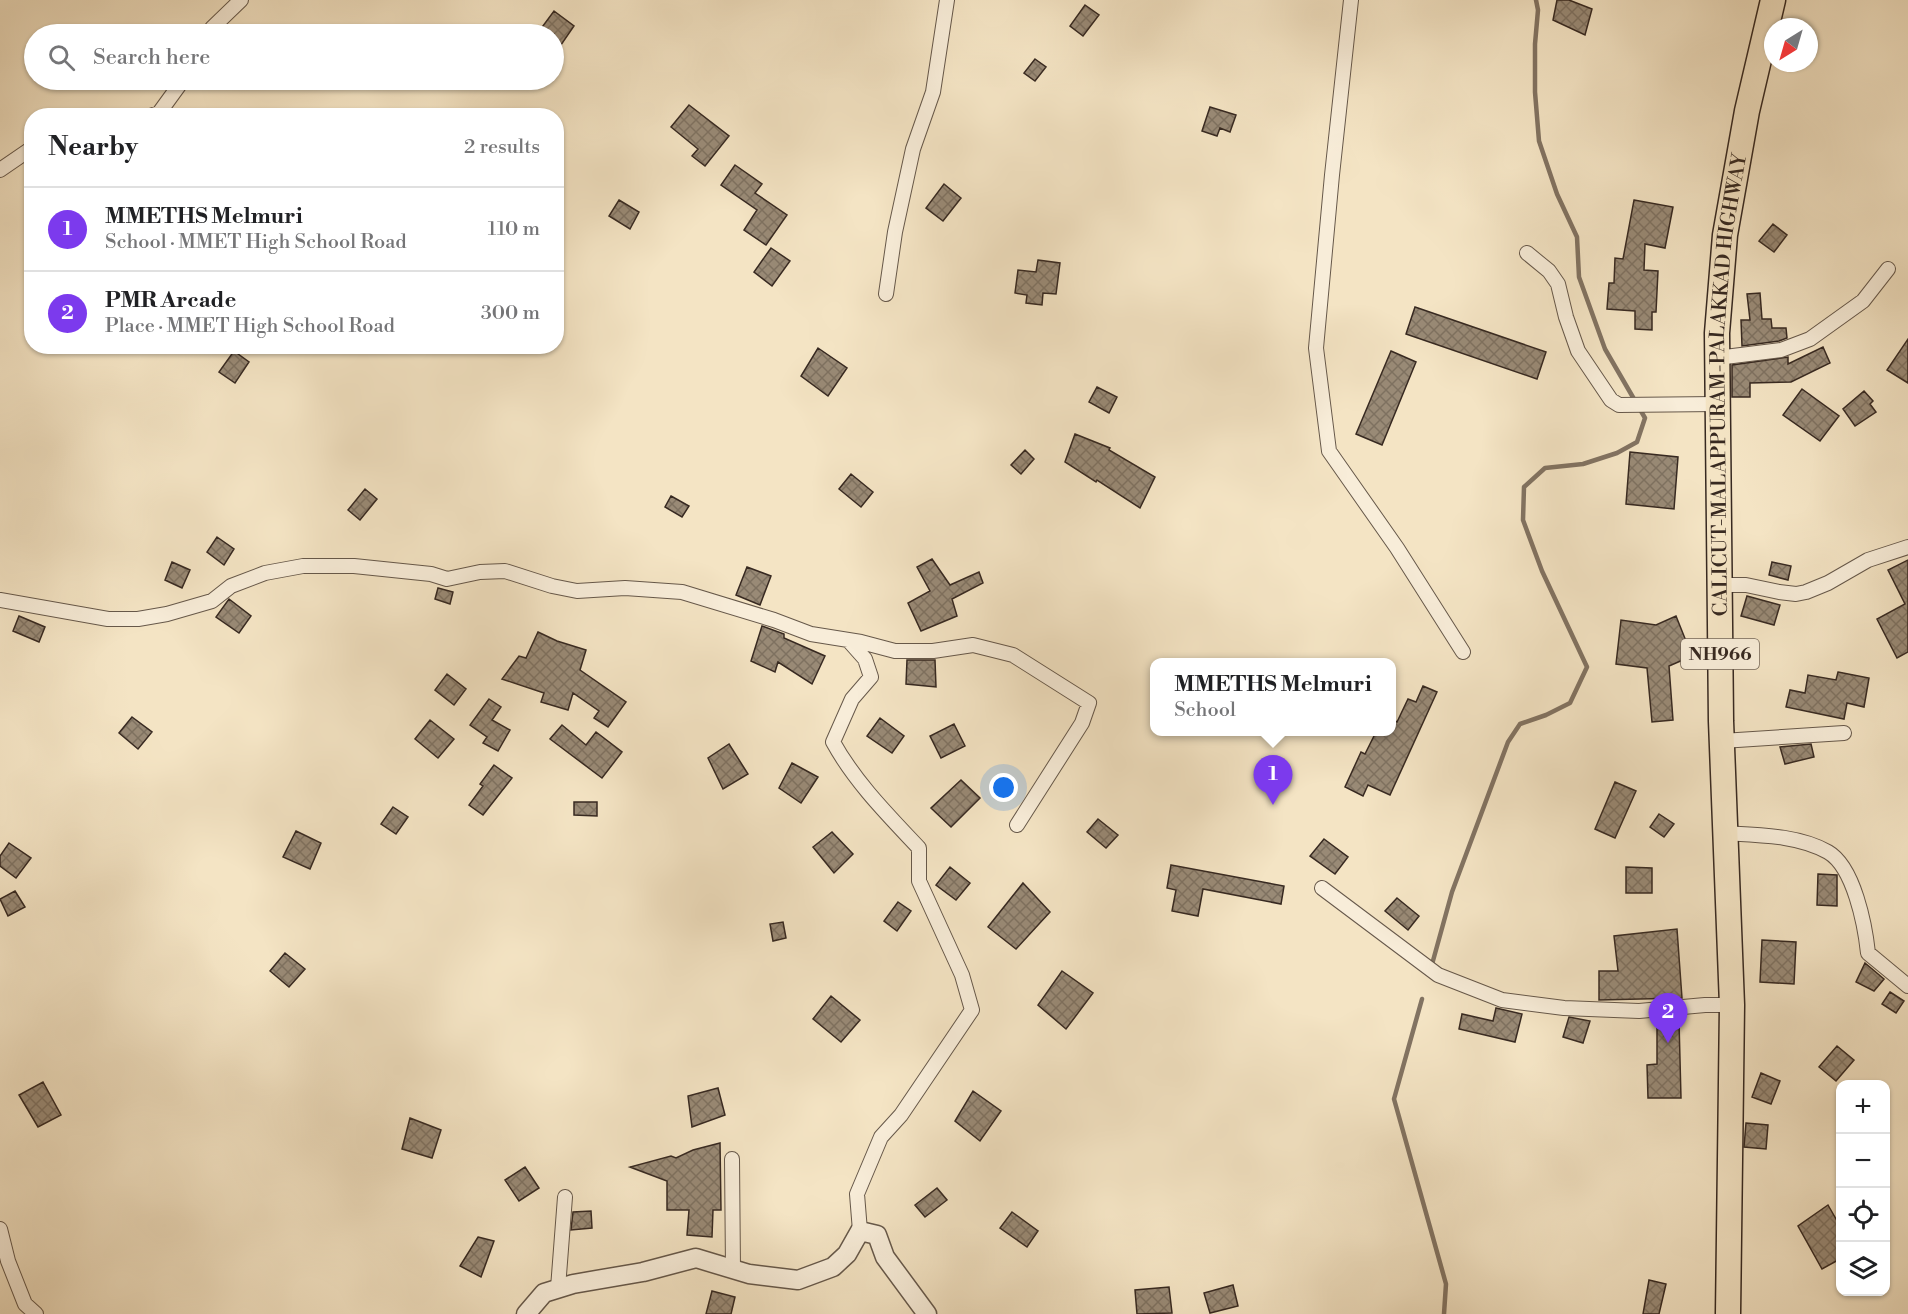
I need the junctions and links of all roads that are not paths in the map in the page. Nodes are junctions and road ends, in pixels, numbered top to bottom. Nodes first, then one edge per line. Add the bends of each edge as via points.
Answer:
1 (241, 0) edge
2 (947, 0) edge
3 (1351, 0) edge
4 (1773, 0) edge
5 (216, 24) edge
6 (176, 90) edge
7 (162, 108) edge
8 (24, 154) edge
9 (0, 170) edge
10 (1527, 253) dead end
11 (1888, 269) dead end
12 (886, 294) dead end
13 (1717, 358) junction
14 (1707, 404) junction
15 (1908, 547) edge
16 (1719, 585) junction
17 (0, 600) edge
18 (849, 641) junction
19 (1463, 652) dead end
20 (1844, 733) dead end
21 (1722, 741) junction
22 (1017, 825) dead end
23 (1724, 833) junction
24 (1322, 888) dead end
25 (1908, 986) edge
26 (1732, 1005) junction
27 (732, 1159) dead end
28 (565, 1197) dead end
29 (0, 1229) edge
30 (860, 1232) junction
31 (733, 1270) junction
32 (558, 1288) junction
33 (36, 1314) edge
34 (526, 1314) edge
35 (927, 1314) edge
36 (1728, 1314) edge

1 - 5 street
2 - 12 street via 933,92 913,149
3 - 19 street via 1316,348 1329,451
4 - 13 highway, CALICUT-MALAPPURAM-PALAKKAD HIGHWAY / NH966 via 1747,111 1725,235
6 - 7 street
8 - 9 street
10 - 14 street via 1558,284 1578,351 1611,400 1619,405
11 - 13 street via 1863,301 1810,339 1781,350
13 - 14 highway, CALICUT-MALAPPURAM-PALAKKAD HIGHWAY / NH966
14 - 16 highway, CALICUT-MALAPPURAM-PALAKKAD HIGHWAY / NH966
15 - 16 street via 1868,560 1828,583 1797,594 1746,585
16 - 21 highway, CALICUT-MALAPPURAM-PALAKKAD HIGHWAY / NH966
17 - 18 street via 108,620 138,620 212,601 231,586 265,573 303,566 354,566 447,579 505,571 577,591 625,588 682,592 811,634
18 - 22 street via 895,651 973,645 1012,655 1089,703 1082,723
18 - 30 street via 865,659 871,677 852,699 832,742 867,790 919,848 919,881 962,975 972,1010 901,1115 881,1137 857,1194
20 - 21 street
21 - 23 highway, CALICUT-MALAPPURAM-PALAKKAD HIGHWAY / NH966
23 - 25 street via 1772,836 1830,853 1850,876 1868,952
23 - 26 highway, CALICUT-MALAPPURAM-PALAKKAD HIGHWAY / NH966
24 - 26 street via 1438,975 1502,1000 1564,1008 1639,1011
26 - 36 highway, CALICUT-MALAPPURAM-PALAKKAD HIGHWAY / NH966
27 - 31 street
28 - 32 street
29 - 33 street via 25,1304
30 - 31 street via 847,1254 833,1267 798,1280
30 - 35 street via 877,1235 885,1257
31 - 32 street via 696,1258
32 - 34 street via 544,1293

